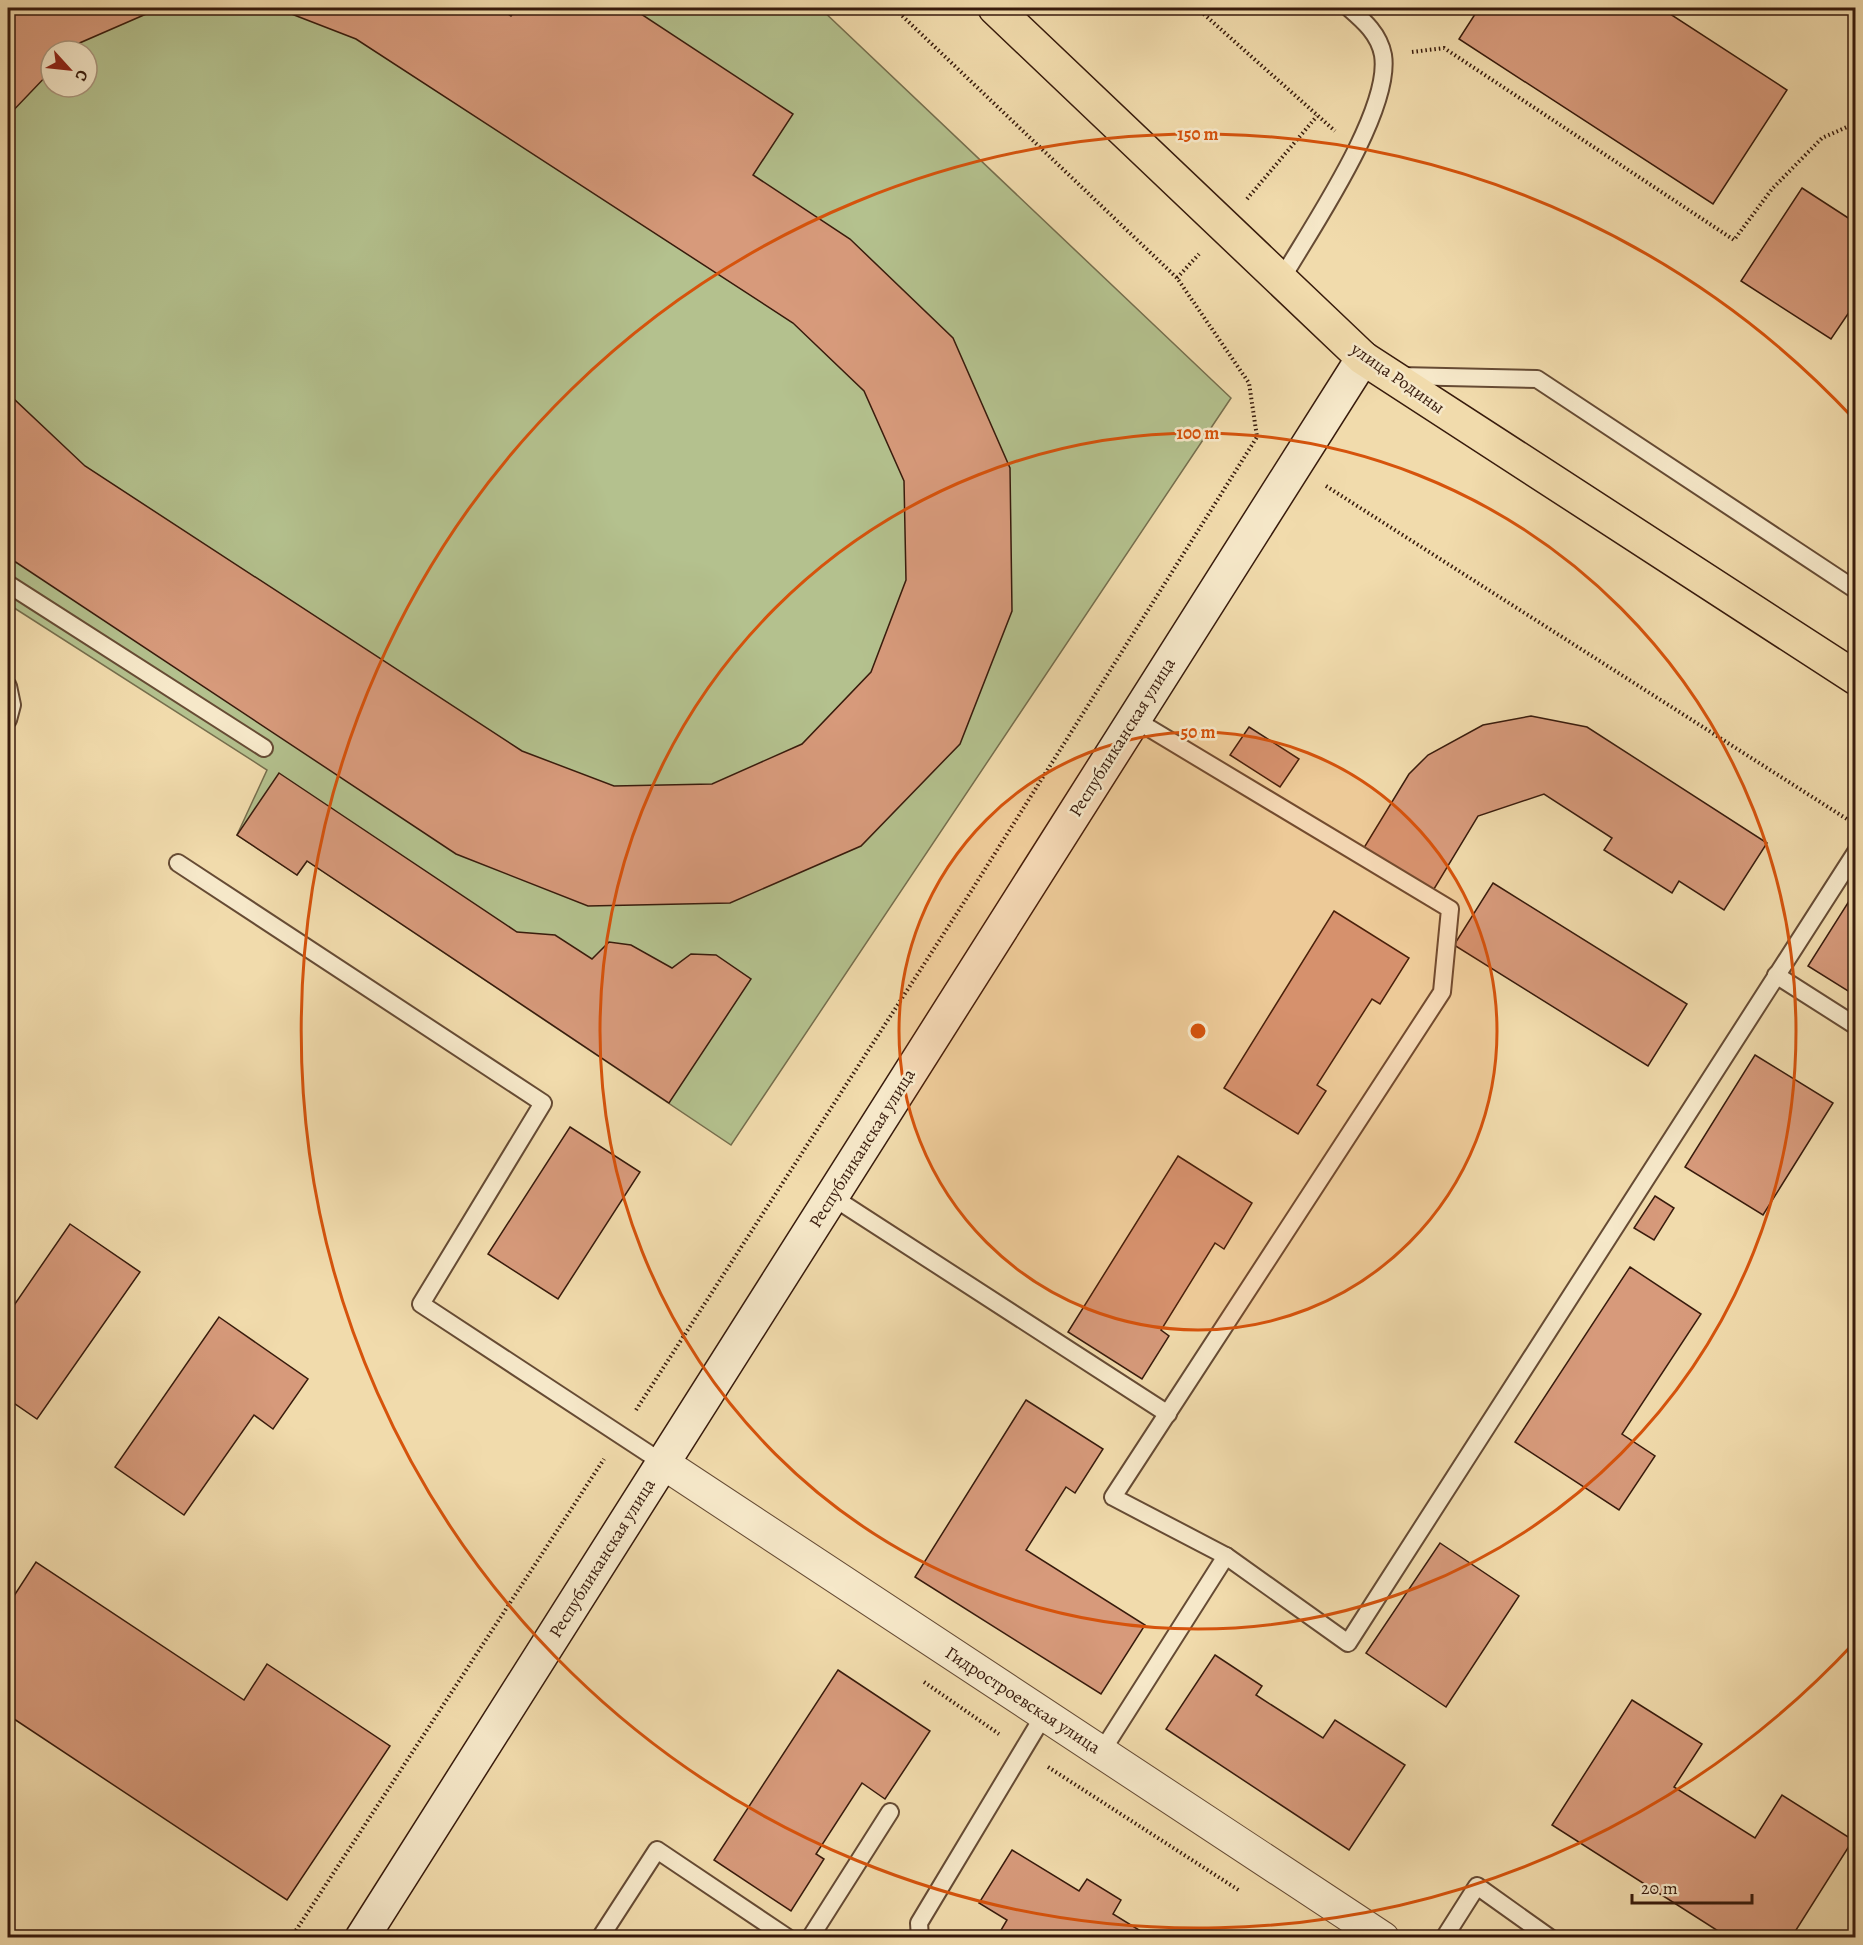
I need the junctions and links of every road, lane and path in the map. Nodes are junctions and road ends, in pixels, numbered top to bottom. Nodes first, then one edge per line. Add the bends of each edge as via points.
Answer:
1 (894, 8) edge
2 (995, 8) edge
3 (1197, 8) edge
4 (1349, 8) edge
5 (1383, 55) junction
6 (1856, 123) edge
7 (1357, 149) junction
8 (1281, 280) junction
9 (1363, 358) junction
10 (1390, 376) junction
11 (1257, 437) junction
12 (1294, 465) junction
13 (8, 584) edge
14 (1856, 590) edge
15 (1856, 678) edge
16 (8, 686) edge
17 (1134, 719) junction
18 (8, 720) edge
19 (264, 748) dead end
20 (1856, 825) edge
21 (1856, 852) edge
22 (178, 863) dead end
23 (1776, 975) junction
24 (1856, 1026) edge
25 (831, 1196) junction
26 (1168, 1414) junction
27 (620, 1435) junction
28 (663, 1463) junction
29 (1226, 1556) junction
30 (1044, 1715) junction
31 (1102, 1751) junction
32 (890, 1812) dead end
33 (291, 1938) edge
34 (362, 1938) edge
35 (600, 1938) edge
36 (788, 1938) edge
37 (810, 1938) edge
38 (920, 1938) edge
39 (1383, 1938) edge
40 (1444, 1938) edge
41 (1550, 1938) edge

1 - 11 path via 1177,278 1249,383
2 - 8 main road, улица Родины
3 - 7 path
4 - 5 lane via 1371,27
5 - 6 path via 1444,48 1734,240 1773,189 1822,138
5 - 7 lane via 1380,91
7 - 8 lane
8 - 9 main road, улица Родины
9 - 10 main road, улица Родины
9 - 12 street, Республиканская улица
10 - 14 lane via 1538,379
10 - 15 main road, улица Родины
11 - 12 path
11 - 27 path via 970,893
12 - 17 street, Республиканская улица
12 - 20 path
13 - 19 lane
16 - 18 lane via 12,705
17 - 25 street, Республиканская улица
17 - 26 lane via 1450,909 1443,992
21 - 23 lane
22 - 27 lane via 543,1103 421,1304
23 - 24 lane
23 - 29 lane via 1348,1643
25 - 26 lane
25 - 28 street, Республиканская улица
26 - 29 lane via 1113,1497
27 - 28 lane
27 - 33 path
28 - 30 street, Гидростроевская улица
28 - 34 street, Республиканская улица
29 - 31 lane
30 - 31 street, Гидростроевская улица
30 - 38 lane via 919,1923
31 - 39 street, Гидростроевская улица
32 - 37 lane
35 - 36 lane via 657,1850
40 - 41 lane via 1477,1886

